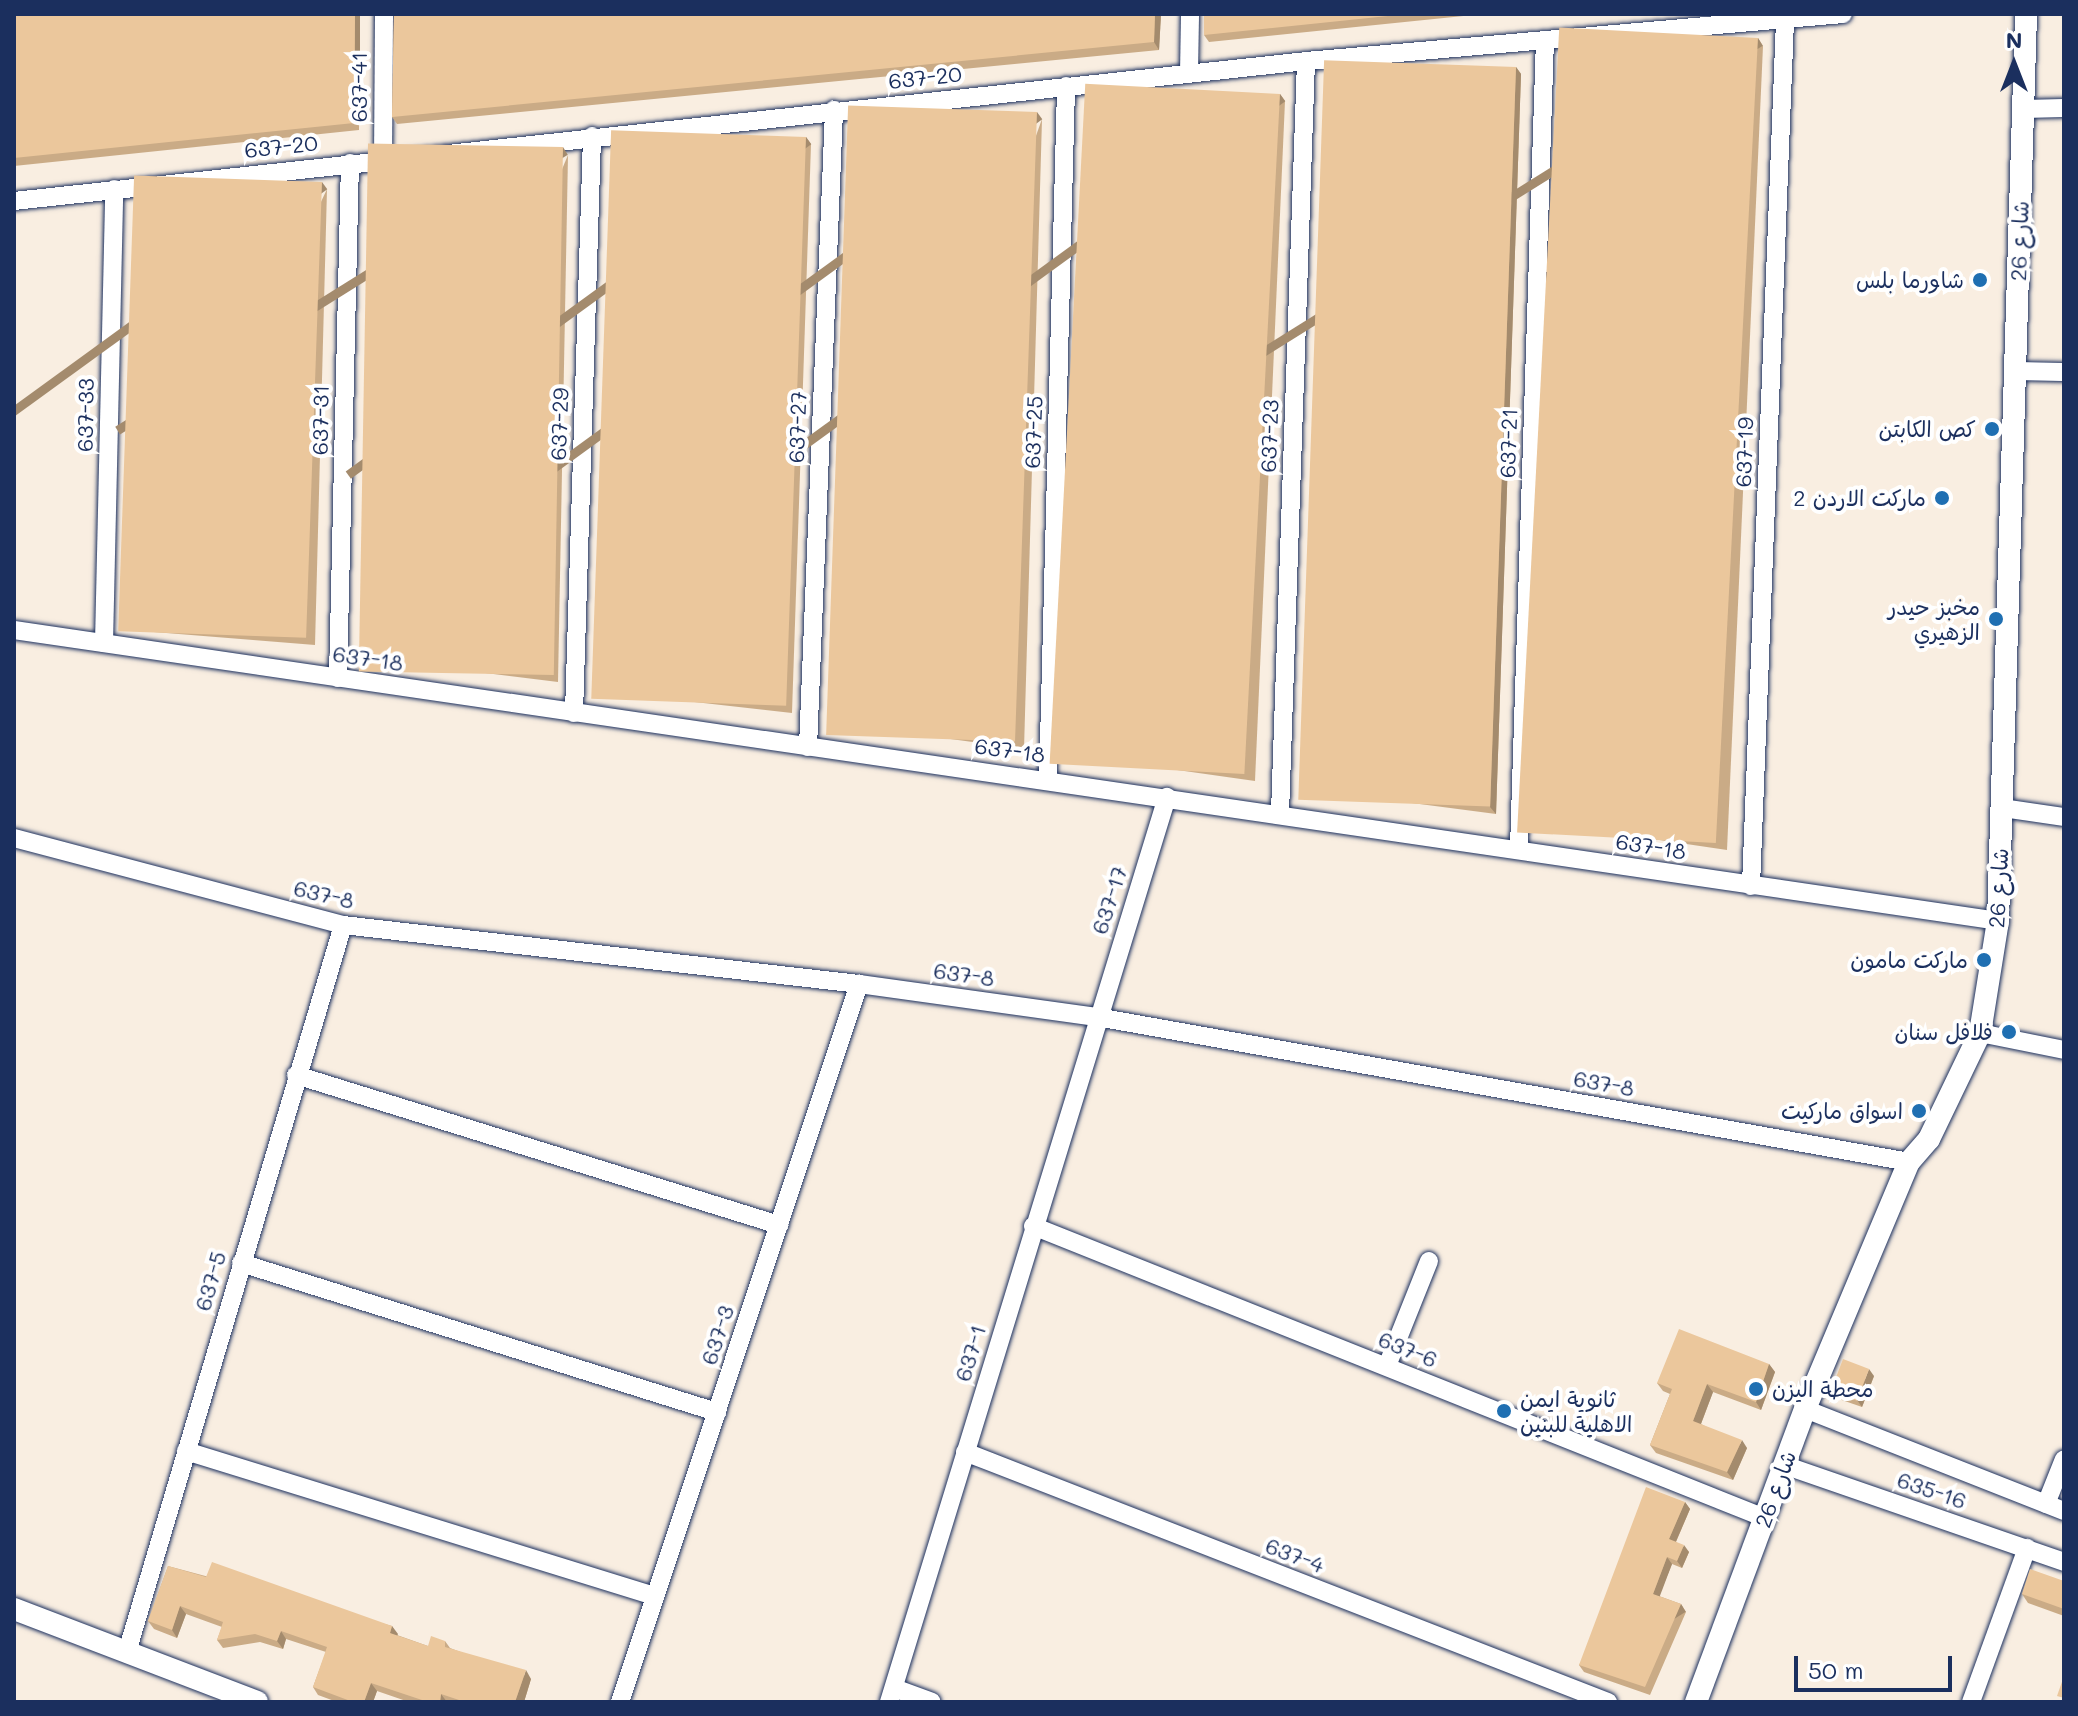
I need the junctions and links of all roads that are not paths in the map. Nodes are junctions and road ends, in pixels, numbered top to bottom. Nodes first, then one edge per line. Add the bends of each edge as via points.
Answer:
1 (384, 14) edge
2 (1190, 14) edge
3 (1843, 14) edge
4 (2026, 14) edge
5 (1785, 19) junction
6 (1545, 40) junction
7 (1306, 61) junction
8 (1189, 73) junction
9 (1066, 86) junction
10 (2064, 108) edge
11 (2023, 109) junction
12 (834, 110) junction
13 (592, 136) junction
14 (383, 160) junction
15 (350, 163) junction
16 (114, 189) junction
17 (14, 201) edge
18 (2015, 371) junction
19 (2064, 372) edge
20 (14, 630) edge
21 (104, 643) junction
22 (338, 678) junction
23 (574, 713) junction
24 (808, 747) junction
25 (1048, 780) junction
26 (1167, 797) junction
27 (2002, 808) junction
28 (1280, 813) junction
29 (2064, 817) edge
30 (14, 838) edge
31 (1519, 848) junction
32 (1751, 886) junction
33 (1998, 921) junction
34 (343, 925) junction
35 (859, 984) junction
36 (1097, 1017) junction
37 (1980, 1033) junction
38 (2064, 1050) edge
39 (296, 1075) junction
40 (1909, 1162) junction
41 (779, 1225) junction
42 (1033, 1226) junction
43 (1429, 1261) dead end
44 (241, 1263) junction
45 (1387, 1366) junction
46 (1805, 1409) junction
47 (717, 1412) junction
48 (186, 1451) junction
49 (965, 1452) junction
50 (2064, 1459) edge
51 (1784, 1465) junction
52 (2055, 1508) edge
53 (1765, 1518) junction
54 (2027, 1548) junction
55 (2064, 1562) edge
56 (655, 1596) junction
57 (14, 1609) edge
58 (127, 1652) junction
59 (892, 1695) edge
60 (257, 1702) edge
61 (620, 1702) edge
62 (932, 1702) edge
63 (1608, 1702) edge
64 (1696, 1702) edge
65 (1971, 1702) edge

1 - 14 street, 637-41
2 - 8 street
3 - 5 street, 637-20
4 - 11 street, شارع 26
5 - 6 street, 637-20
5 - 32 street, 637-19
6 - 7 street, 637-20
6 - 31 street, 637-21
7 - 8 street, 637-20
7 - 28 street, 637-23
8 - 9 street, 637-20
9 - 12 street, 637-20
9 - 25 street, 637-25
10 - 11 street
11 - 18 street, شارع 26
12 - 13 street, 637-20
12 - 24 street, 637-27
13 - 14 street, 637-20
13 - 23 street, 637-29
14 - 15 street, 637-20
15 - 16 street, 637-20
15 - 22 street, 637-31
16 - 17 street, 637-20
16 - 21 street, 637-33
18 - 19 street
18 - 27 street, شارع 26
20 - 21 street, 637-18
21 - 22 street, 637-18
22 - 23 street, 637-18
23 - 24 street, 637-18
24 - 25 street, 637-18
25 - 26 street, 637-18
26 - 28 street, 637-18
26 - 36 street, 637-17
27 - 29 street
27 - 33 street, شارع 26
28 - 31 street, 637-18
30 - 34 street, 637-8
31 - 32 street, 637-18
32 - 33 street, 637-18
33 - 37 street, شارع 26
34 - 35 street, 637-8
34 - 39 street, 637-5
35 - 36 street, 637-8
35 - 41 street, 637-3
36 - 40 street, 637-8
36 - 42 street, 637-1
37 - 38 street
37 - 40 street, شارع 26 via 1929,1139
39 - 41 street
39 - 44 street, 637-5
40 - 46 street, شارع 26
41 - 47 street, 637-3
42 - 45 street, 637-6
42 - 49 street, 637-1
43 - 45 street
44 - 47 street
44 - 48 street, 637-5
45 - 53 street, 637-6
46 - 51 street, شارع 26
46 - 52 street, 635-16
47 - 56 street, 637-3
48 - 56 street
48 - 58 street, 637-5
49 - 59 street, 637-1
49 - 63 street, 637-4
50 - 52 street
51 - 53 street, شارع 26
51 - 54 street, 635-16
53 - 64 street, شارع 26
54 - 55 street, 635-16
54 - 65 street
56 - 61 street, 637-3
57 - 58 street
58 - 60 street
59 - 62 street

